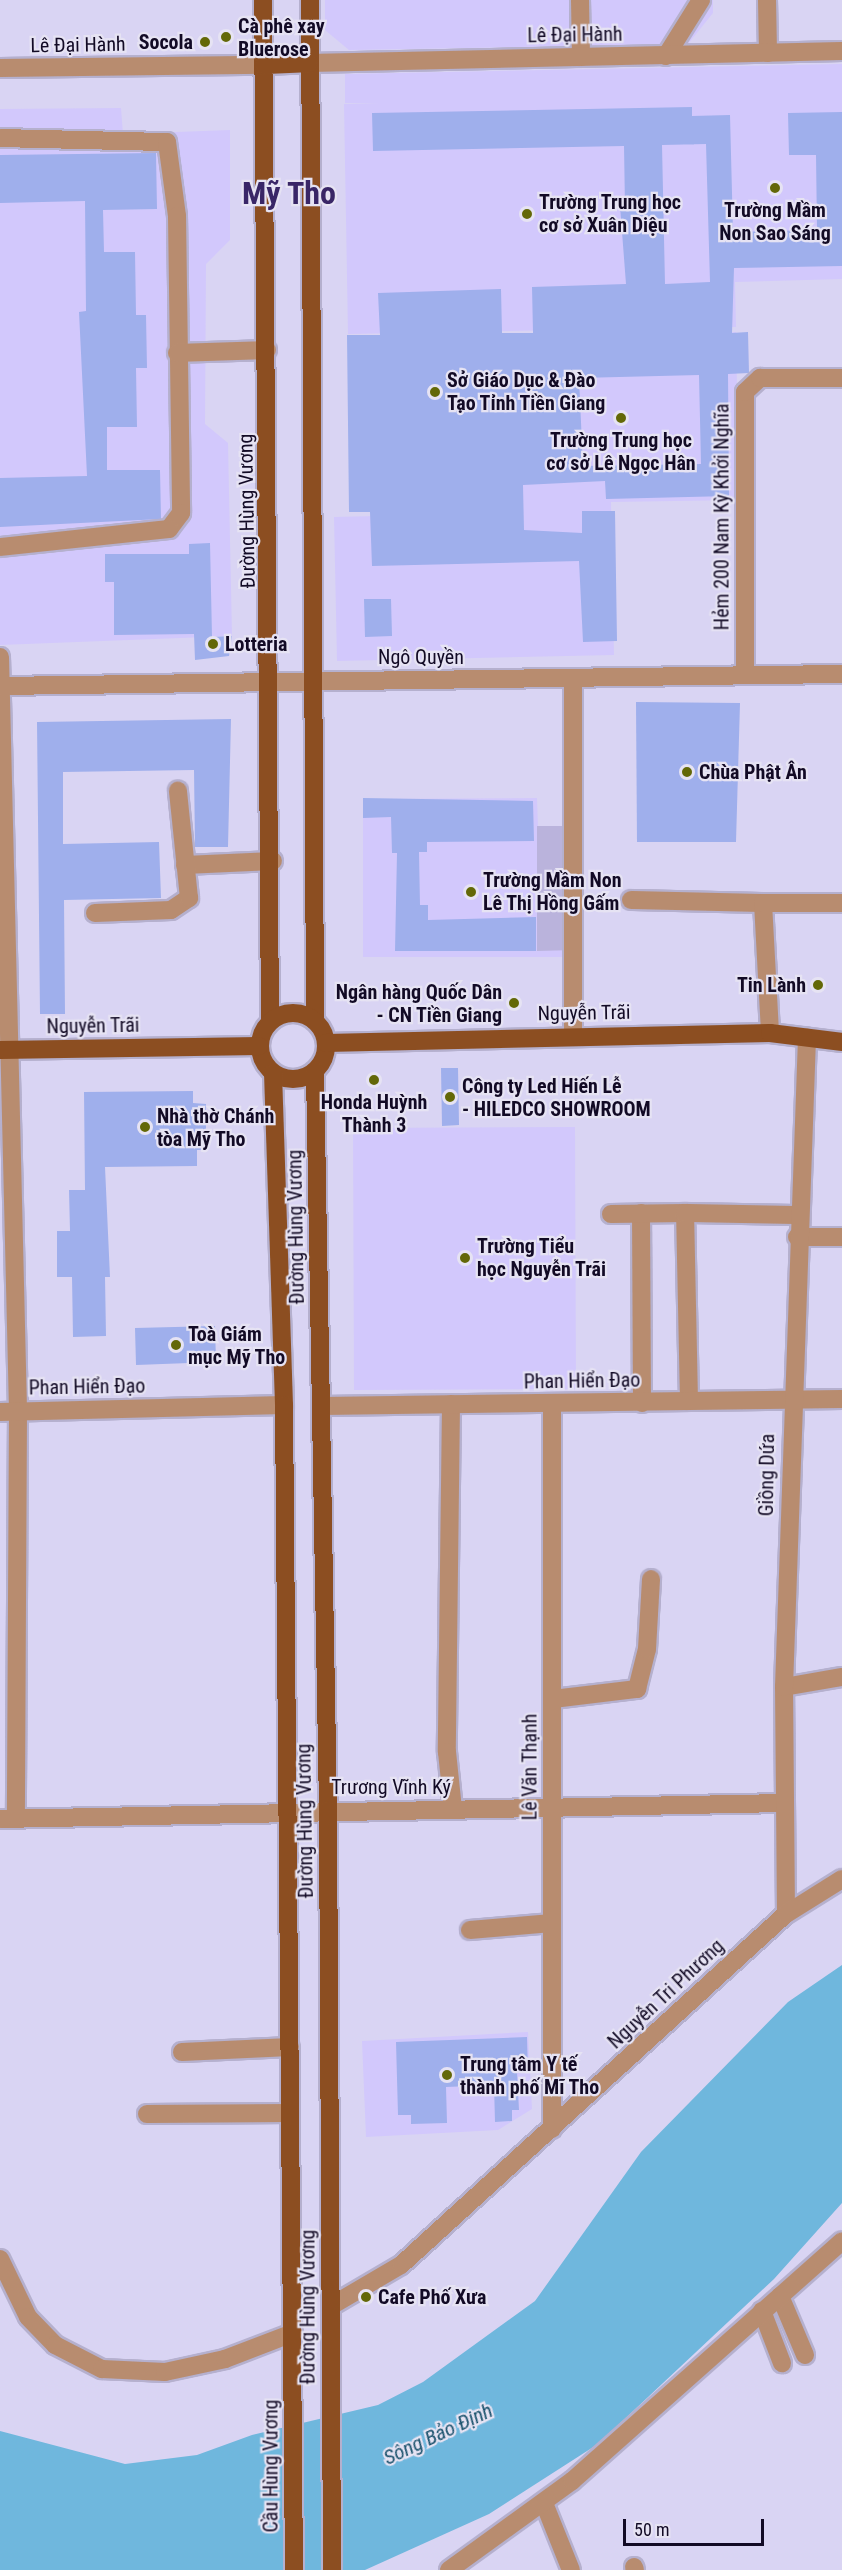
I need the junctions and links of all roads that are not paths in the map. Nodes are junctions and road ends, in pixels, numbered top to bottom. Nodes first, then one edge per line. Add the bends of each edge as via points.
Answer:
1 (263, 0) edge
2 (310, 0) edge
3 (580, 0) edge
4 (701, 0) edge
5 (767, 0) edge
6 (842, 51) edge
7 (768, 53) junction
8 (666, 56) junction
9 (580, 57) junction
10 (309, 63) junction
11 (264, 65) junction
12 (0, 68) edge
13 (0, 138) edge
14 (267, 350) junction
15 (177, 353) junction
16 (842, 378) edge
17 (0, 547) edge
18 (0, 657) edge
19 (842, 674) edge
20 (745, 675) junction
21 (272, 680) junction
22 (315, 680) junction
23 (573, 681) junction
24 (1, 686) edge
25 (178, 791) dead end
26 (273, 861) junction
27 (185, 865) junction
28 (631, 900) dead end
29 (763, 903) junction
30 (842, 903) edge
31 (95, 913) dead end
32 (270, 1021) junction
33 (315, 1021) junction
34 (770, 1033) junction
35 (573, 1035) junction
36 (807, 1037) junction
37 (842, 1042) edge
38 (326, 1043) junction
39 (260, 1046) junction
40 (4, 1049) edge
41 (315, 1071) junction
42 (273, 1073) junction
43 (641, 1213) junction
44 (685, 1213) junction
45 (611, 1214) dead end
46 (799, 1215) junction
47 (797, 1237) junction
48 (842, 1237) edge
49 (842, 1399) edge
50 (791, 1400) junction
51 (689, 1401) junction
52 (642, 1403) junction
53 (451, 1404) junction
54 (284, 1405) junction
55 (552, 1405) junction
56 (322, 1406) junction
57 (9, 1411) edge
58 (651, 1578) dead end
59 (842, 1677) edge
60 (784, 1687) junction
61 (553, 1699) junction
62 (782, 1803) junction
63 (552, 1806) junction
64 (453, 1809) junction
65 (288, 1810) junction
66 (328, 1810) junction
67 (8, 1819) edge
68 (842, 1879) edge
69 (786, 1914) junction
70 (552, 1923) junction
71 (470, 1930) dead end
72 (290, 2047) junction
73 (182, 2052) dead end
74 (290, 2113) junction
75 (147, 2115) dead end
76 (552, 2128) junction
77 (842, 2241) edge
78 (0, 2259) edge
79 (780, 2296) junction
80 (331, 2306) junction
81 (762, 2311) junction
82 (293, 2333) junction
83 (805, 2355) dead end
84 (293, 2363) joint
85 (782, 2363) dead end
86 (544, 2502) junction
87 (294, 2570) edge
88 (332, 2570) edge
89 (450, 2570) edge
90 (571, 2570) edge

1 - 11 main road, Đường Hùng Vương
2 - 10 main road
3 - 9 street
4 - 8 street
5 - 7 street
6 - 7 street, Lê Đại Hành
7 - 8 street, Lê Đại Hành
8 - 9 street, Lê Đại Hành
9 - 10 street, Lê Đại Hành
10 - 11 main road
10 - 22 main road
11 - 12 street, Lê Đại Hành
11 - 14 main road, Đường Hùng Vương
13 - 15 street via 167,142 177,216
14 - 15 street
14 - 21 main road, Đường Hùng Vương
15 - 17 street via 178,524 152,532
16 - 20 street, Hẻm 200 Nam Kỳ Khởi Nghĩa via 760,378 745,392
18 - 24 street
19 - 20 street, Ngô Quyền
20 - 23 street, Ngô Quyền
21 - 22 street, Ngô Quyền
21 - 24 street, Ngô Quyền
21 - 26 main road, Đường Hùng Vương
22 - 23 street, Ngô Quyền
22 - 33 main road
23 - 35 street
24 - 40 street
25 - 27 street
26 - 27 street
26 - 32 main road, Đường Hùng Vương
27 - 31 street via 189,898 182,907
28 - 29 street
29 - 30 street
29 - 34 street
32 - 33 main road via 293,1013
32 - 39 main road
33 - 38 main road
34 - 35 main road, Nguyễn Trãi
34 - 36 main road, Nguyễn Trãi
35 - 38 main road, Nguyễn Trãi
36 - 37 main road, Nguyễn Trãi
36 - 46 street, Giồng Dứa
38 - 41 main road
39 - 40 main road, Nguyễn Trãi
39 - 42 main road
40 - 57 street
41 - 42 main road via 295,1079
41 - 56 main road, Đường Hùng Vương
42 - 54 main road, Đường Hùng Vương
43 - 44 street
43 - 45 street
43 - 52 street
44 - 46 street
44 - 51 street
46 - 47 street, Giồng Dứa
47 - 48 street
47 - 50 street, Giồng Dứa
49 - 50 street, Phan Hiển Đạo
50 - 51 street, Phan Hiển Đạo
50 - 60 street, Giồng Dứa
51 - 52 street, Phan Hiển Đạo
52 - 55 street, Phan Hiển Đạo
53 - 55 street, Phan Hiển Đạo
53 - 56 street, Phan Hiển Đạo
53 - 64 street via 447,1752
54 - 57 street, Phan Hiển Đạo
54 - 65 main road, Đường Hùng Vương
55 - 61 street, Lê Văn Thạnh
56 - 66 main road, Đường Hùng Vương
57 - 67 street
58 - 61 street via 647,1649 637,1689
59 - 60 street
60 - 62 street, Giồng Dứa
61 - 63 street, Lê Văn Thạnh
62 - 63 street, Trương Vĩnh Ký
62 - 69 street, Giồng Dứa
63 - 64 street, Trương Vĩnh Ký
63 - 70 street, Lê Văn Thạnh
64 - 66 street, Trương Vĩnh Ký
65 - 66 street, Trương Vĩnh Ký
65 - 67 street, Trương Vĩnh Ký
65 - 72 main road, Đường Hùng Vương
66 - 80 main road, Đường Hùng Vương
68 - 69 street, Nguyễn Tri Phương
69 - 76 street, Nguyễn Tri Phương
70 - 71 street
70 - 76 street, Lê Văn Thạnh
72 - 73 street
72 - 74 main road, Đường Hùng Vương
74 - 75 street
74 - 82 main road, Đường Hùng Vương
76 - 80 street, Nguyễn Tri Phương via 401,2265
77 - 79 street
78 - 82 street via 28,2317 55,2345 102,2368 165,2372 225,2359
79 - 81 street
79 - 83 street
80 - 88 main road, Đường Hùng Vương
81 - 85 street
81 - 86 street
82 - 84 main road, Đường Hùng Vương
84 - 87 main road, Cầu Hùng Vương
86 - 89 street
86 - 90 street

